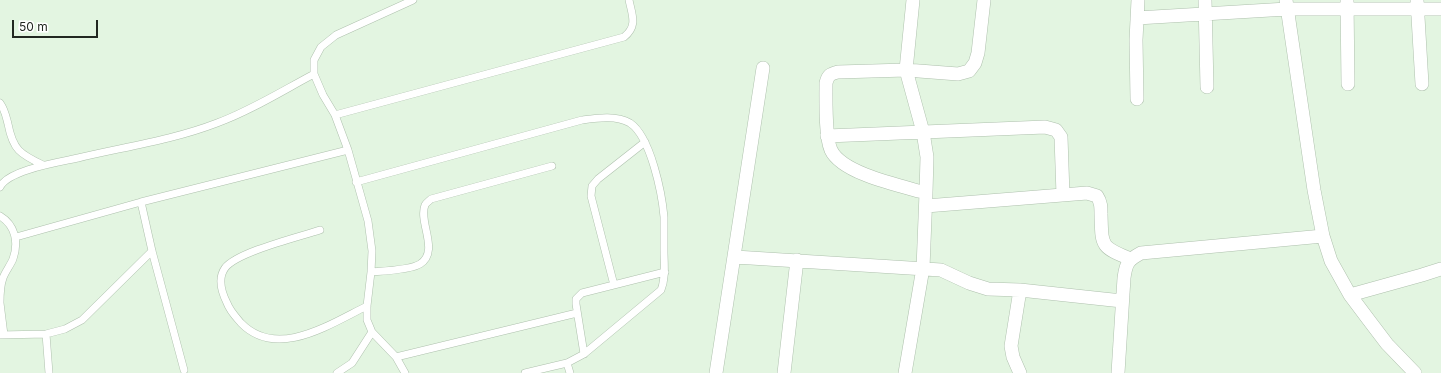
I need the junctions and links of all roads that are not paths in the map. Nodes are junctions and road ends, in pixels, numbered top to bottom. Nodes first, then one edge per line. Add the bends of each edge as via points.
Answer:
1 (413, 0) edge
2 (629, 0) edge
3 (913, 0) edge
4 (984, 0) edge
5 (1138, 0) edge
6 (1206, 0) edge
7 (1287, 5) edge
8 (1347, 5) edge
9 (1417, 5) edge
10 (1441, 9) edge
11 (1206, 14) junction
12 (1137, 18) junction
13 (763, 68) dead end
14 (906, 70) junction
15 (314, 74) junction
16 (1348, 84) dead end
17 (1422, 84) dead end
18 (1207, 87) dead end
19 (1137, 99) dead end
20 (0, 103) edge
21 (335, 115) junction
22 (923, 132) junction
23 (828, 136) junction
24 (645, 142) junction
25 (348, 150) junction
26 (43, 166) junction
27 (552, 166) dead end
28 (356, 182) junction
29 (0, 187) edge
30 (1063, 195) junction
31 (926, 199) junction
32 (141, 202) junction
33 (0, 216) edge
34 (320, 230) dead end
35 (1323, 236) junction
36 (16, 237) junction
37 (152, 251) junction
38 (735, 257) junction
39 (1131, 259) junction
40 (797, 260) junction
41 (923, 268) junction
42 (1441, 268) edge
43 (371, 272) junction
44 (665, 272) junction
45 (614, 285) junction
46 (1020, 290) junction
47 (1350, 295) junction
48 (1122, 301) junction
49 (0, 303) edge
50 (367, 306) junction
51 (577, 314) junction
52 (372, 332) junction
53 (46, 334) junction
54 (2, 335) edge
55 (584, 354) junction
56 (396, 357) junction
57 (567, 362) junction
58 (184, 370) dead end
59 (49, 373) edge
60 (337, 373) edge
61 (406, 373) edge
62 (525, 373) edge
63 (570, 373) edge
64 (716, 373) edge
65 (784, 373) edge
66 (905, 373) edge
67 (1020, 373) edge
68 (1118, 373) edge
69 (1415, 373) edge

1 - 15 lane via 336,36 321,47 314,60
2 - 21 lane via 634,25 631,32 624,37
3 - 14 street
4 - 14 street via 978,53 969,71 958,74
5 - 12 street
6 - 11 street
7 - 8 street
7 - 11 street
7 - 35 street
8 - 9 street
8 - 16 street
9 - 10 street
9 - 17 street
11 - 12 street
11 - 18 street
12 - 19 street
13 - 38 street
14 - 22 street
14 - 23 street via 830,73 826,83
15 - 21 lane
15 - 26 lane via 240,114 217,123 190,132
20 - 26 lane via 15,148
21 - 25 lane
22 - 23 street
22 - 30 street via 1045,127 1056,130 1061,137
22 - 31 street via 927,157
23 - 31 street via 831,150 839,162 855,171
24 - 28 lane via 630,123 602,117 582,120
24 - 44 lane via 652,157 664,216
24 - 45 lane via 592,186 590,196
25 - 28 lane
25 - 32 lane
26 - 29 lane via 17,173
27 - 43 lane via 431,200 425,204 423,210 429,248 427,258 411,267
28 - 43 lane via 368,221 372,251
30 - 31 street
30 - 39 street via 1087,193 1097,196 1100,202 1104,245 1111,251
31 - 41 street
32 - 36 lane
32 - 37 lane
33 - 36 lane via 7,220
34 - 50 lane via 246,254 224,269 221,279 222,293 230,312 248,329 264,337 282,340 319,329
35 - 39 street via 1142,253
35 - 47 street via 1331,261
36 - 49 lane via 13,260 3,278 0,290
37 - 53 lane via 82,320 65,329
37 - 58 lane
38 - 40 street
38 - 64 street
39 - 48 street via 1126,268
40 - 41 street
40 - 65 street
41 - 46 street via 941,270 969,283 988,288
41 - 66 street
42 - 47 street
43 - 50 lane
44 - 45 lane
44 - 55 lane via 665,282 661,290
45 - 51 lane via 582,293 576,299
46 - 48 street
46 - 67 street via 1011,346
47 - 69 street via 1388,344
48 - 68 street
49 - 54 lane
50 - 52 lane via 367,320
51 - 55 lane
51 - 56 lane
52 - 56 lane
52 - 60 lane via 352,363
53 - 54 lane
53 - 59 lane
55 - 57 lane
56 - 61 lane
57 - 62 lane
57 - 63 lane

